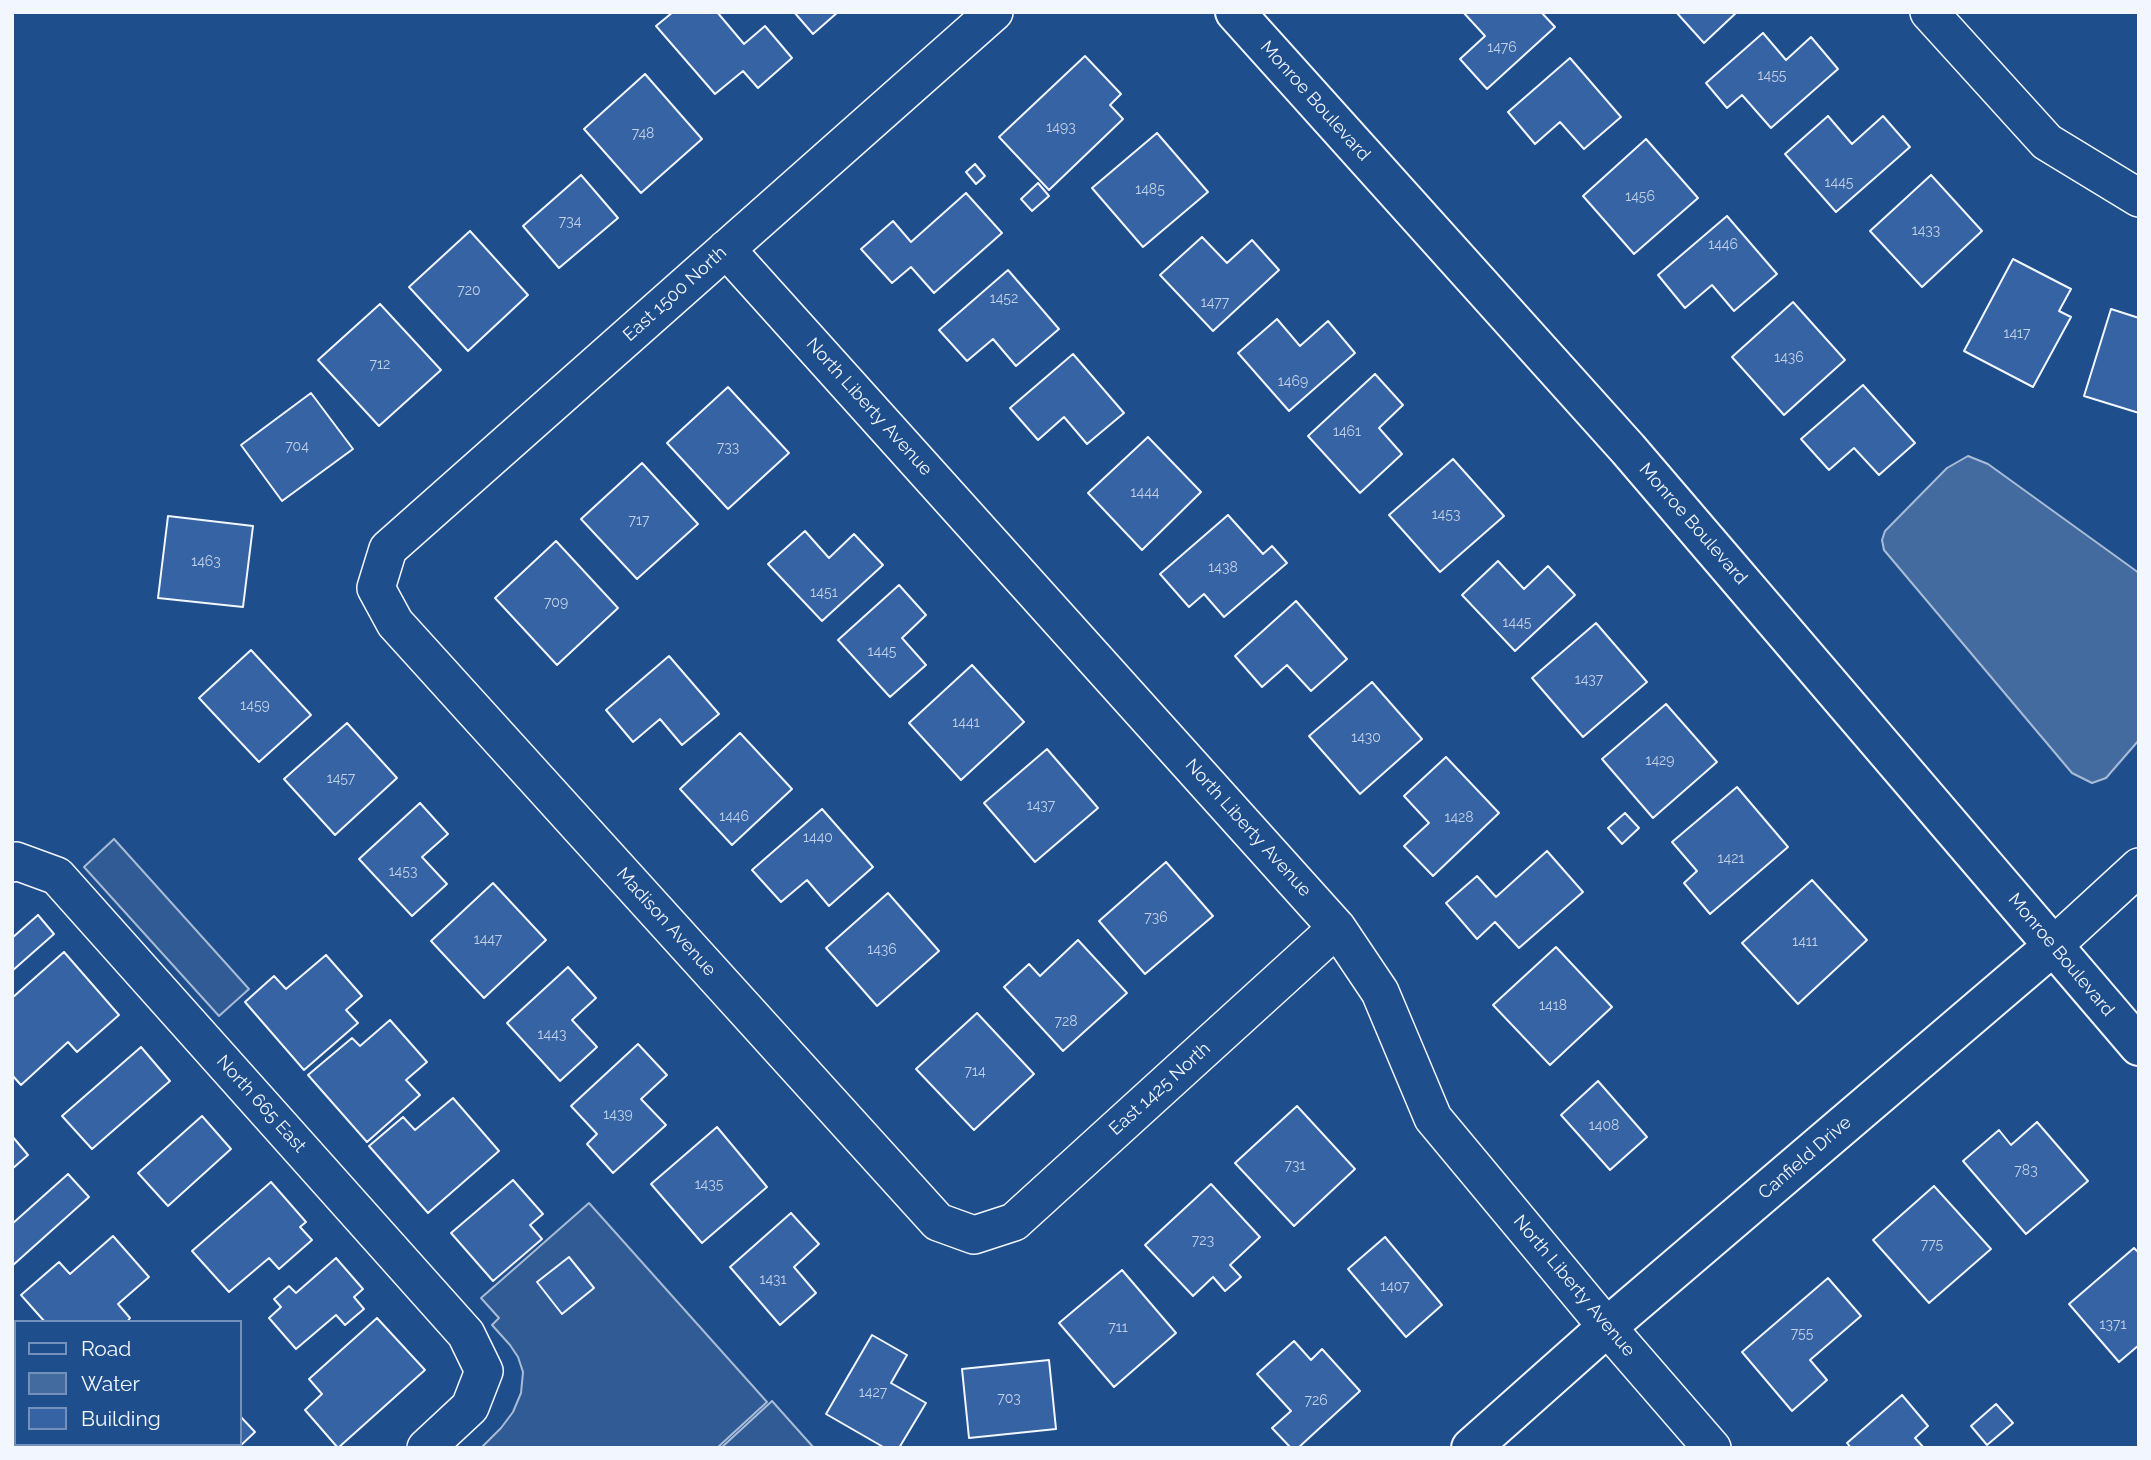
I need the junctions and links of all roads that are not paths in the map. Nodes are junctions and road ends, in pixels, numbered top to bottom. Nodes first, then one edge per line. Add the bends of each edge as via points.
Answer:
1 (993, 12) edge
2 (1235, 12) edge
3 (1945, 18) edge
4 (2139, 198) edge
5 (726, 249) junction
6 (376, 588) joint
7 (14, 862) edge
8 (2139, 867) edge
9 (1338, 928) junction
10 (2053, 946) junction
11 (2139, 1046) edge
12 (974, 1235) joint
13 (1607, 1327) junction
14 (426, 1448) edge
15 (1471, 1448) edge
16 (1712, 1448) edge

1 - 5 street, East 1500 North
2 - 10 street, Monroe Boulevard via 1628,449
3 - 4 street via 2047,142
5 - 6 street, East 1500 North via 388,549
5 - 9 street, North Liberty Avenue
6 - 12 street, Madison Avenue via 395,623 938,1222
7 - 14 street, North 665 East via 57,876 466,1334 484,1371 470,1407
8 - 10 street, Canfield Drive
9 - 12 street, East 1425 North via 1013,1222
9 - 13 street, North Liberty Avenue via 1380,992 1433,1118
10 - 11 street, Monroe Boulevard
10 - 13 street, Canfield Drive
13 - 15 street, Canfield Drive
13 - 16 street, North Liberty Avenue

